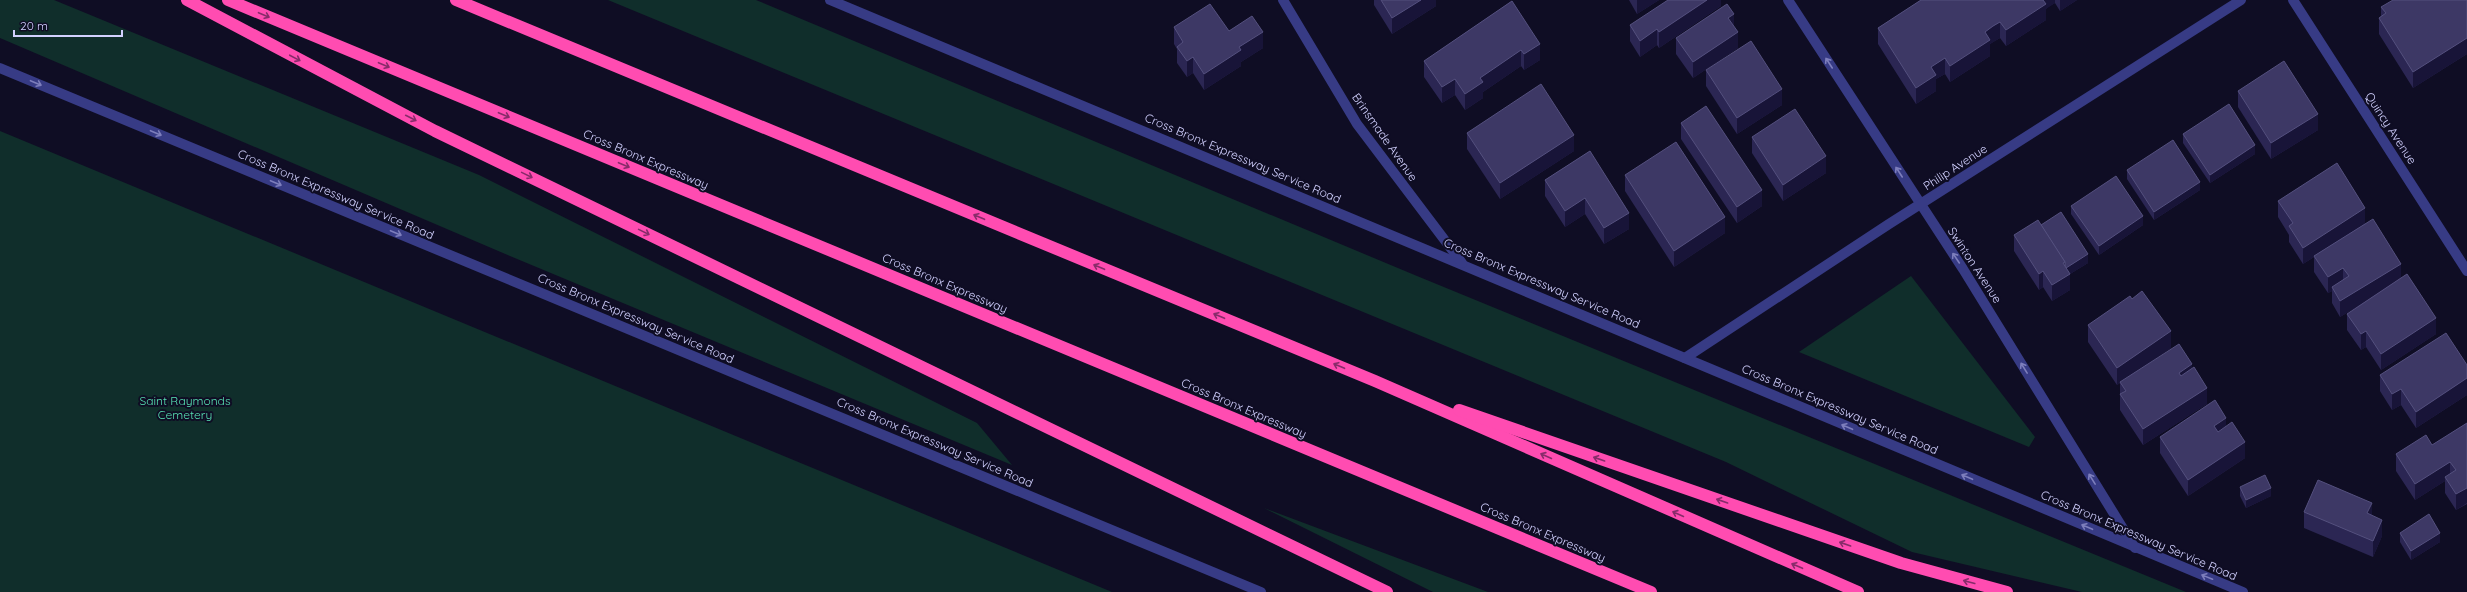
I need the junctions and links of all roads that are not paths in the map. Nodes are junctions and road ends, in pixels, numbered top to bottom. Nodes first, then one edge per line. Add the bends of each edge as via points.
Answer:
1 (187, 0) edge
2 (228, 0) edge
3 (456, 0) edge
4 (830, 0) edge
5 (1283, 0) edge
6 (1788, 0) edge
7 (2241, 0) edge
8 (2293, 0) edge
9 (0, 68) edge
10 (1920, 205) junction
11 (1462, 263) junction
12 (2467, 271) edge
13 (1685, 358) junction
14 (1375, 381) junction
15 (2135, 548) junction
16 (1261, 592) edge
17 (1387, 592) edge
18 (1651, 592) edge
19 (1858, 592) edge
20 (2007, 592) edge
21 (2243, 592) edge

1 -> 17 highway via 435,131
2 -> 18 highway, Cross Bronx Expressway
14 -> 3 highway
4 - 11 street, Cross Bronx Expressway Service Road
5 - 11 street, Brinsmade Avenue via 1357,124
10 -> 6 street, Swinton Avenue
7 - 10 street, Philip Avenue
8 - 12 street, Quincy Avenue
9 -> 16 street, Cross Bronx Expressway Service Road
10 - 13 street, Philip Avenue
15 -> 10 street, Swinton Avenue via 1963,269
11 - 13 street, Cross Bronx Expressway Service Road
15 -> 13 street, Cross Bronx Expressway Service Road
19 -> 14 highway
20 -> 14 highway via 1901,563
21 -> 15 street, Cross Bronx Expressway Service Road

